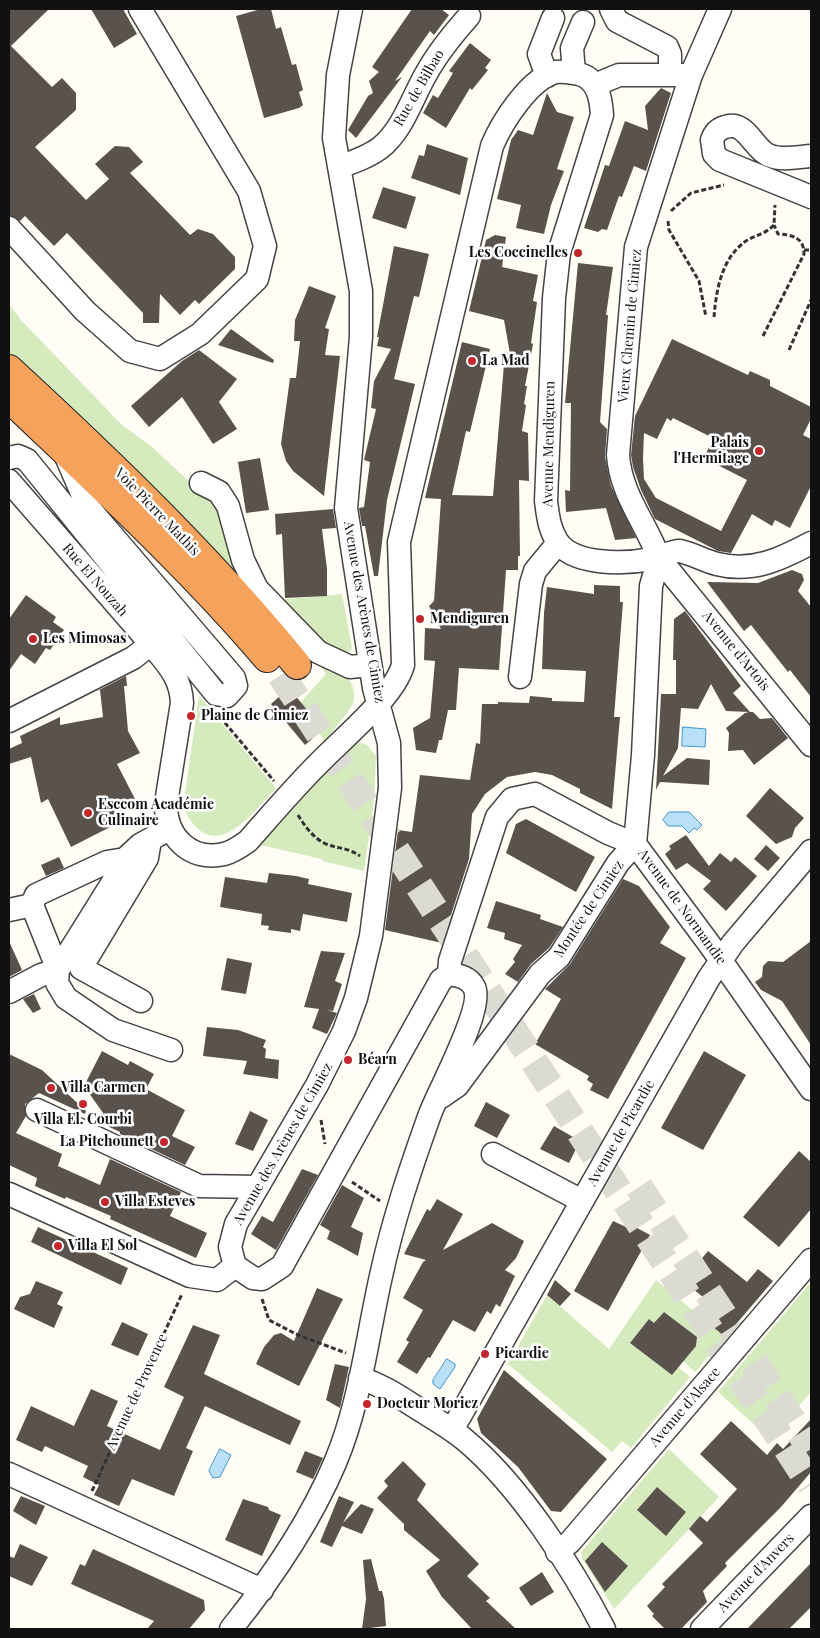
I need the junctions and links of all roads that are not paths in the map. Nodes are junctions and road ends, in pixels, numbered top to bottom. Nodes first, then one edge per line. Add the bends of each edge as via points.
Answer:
1 (140, 9) edge
2 (351, 9) edge
3 (611, 9) edge
4 (720, 9) edge
5 (470, 16) dead end
6 (554, 18) dead end
7 (583, 22) dead end
8 (574, 73) junction
9 (680, 74) junction
10 (547, 76) junction
11 (594, 85) junction
12 (811, 156) edge
13 (339, 167) junction
14 (811, 197) edge
15 (9, 228) edge
16 (9, 369) edge
17 (9, 398) edge
18 (9, 416) edge
19 (64, 451) junction
20 (9, 458) edge
21 (9, 481) edge
22 (201, 484) dead end
23 (558, 543) junction
24 (811, 543) edge
25 (659, 558) junction
26 (151, 644) junction
27 (370, 665) junction
28 (520, 677) dead end
29 (378, 704) junction
30 (9, 722) edge
31 (811, 745) edge
32 (159, 834) junction
33 (636, 844) junction
34 (811, 851) edge
35 (125, 859) junction
36 (32, 905) junction
37 (9, 910) edge
38 (721, 961) junction
39 (58, 970) junction
40 (448, 974) junction
41 (9, 992) edge
42 (141, 1001) dead end
43 (171, 1050) dead end
44 (811, 1089) edge
45 (435, 1101) junction
46 (37, 1110) dead end
47 (493, 1154) dead end
48 (257, 1187) junction
49 (9, 1194) edge
50 (582, 1201) junction
51 (811, 1260) edge
52 (235, 1266) junction
53 (362, 1369) junction
54 (452, 1430) junction
55 (9, 1474) edge
56 (811, 1516) edge
57 (557, 1552) junction
58 (262, 1590) junction
59 (231, 1629) edge
60 (604, 1629) edge
61 (702, 1629) edge

1 - 15 street via 249,191 265,246 257,280 200,334 160,359 130,351 123,345 84,311
2 - 13 street, Avenue des Arènes de Cimiez via 336,94 334,138
3 - 9 street via 617,21 667,48
4 - 9 street, Vieux Chemin de Cimiez
5 - 13 street, Rue de Bilbao via 444,45 401,124 381,147
6 - 10 street via 539,54
7 - 8 street via 572,48
8 - 10 street via 558,72
8 - 11 street via 584,76
9 - 11 street via 619,75
9 - 25 street, Vieux Chemin de Cimiez via 636,247 618,455 624,490 650,534
10 - 29 street via 536,82 500,127 492,146 399,542 403,665 397,680
11 - 23 street, Avenue Mendiguren via 601,97 602,115 565,229 554,298 546,501 549,525
12 - 14 street via 777,158 766,154 740,127 732,125 719,129 712,140 714,154 720,160
13 - 27 street, Avenue des Arènes de Cimiez via 361,291 346,508
16 - 19 highway, Voie Pierre Mathis via 100,453 210,566 289,670
17 - 19 highway, Voie Pierre Mathis
18 - 19 highway
19 - 20 street via 88,507 234,678 236,686 226,696 216,694 27,460 18,456
21 - 26 street, Rue El Nouzah
22 - 27 street via 219,492 228,506 243,560 257,589 318,652 350,667
23 - 25 street via 589,559 636,562
23 - 28 street via 535,571 531,584
24 - 25 street via 781,559 748,567 720,565 679,551
25 - 31 street, Avenue d'Artois
25 - 33 street via 651,586
26 - 30 street via 133,658
26 - 32 street, Rue El Nouzah via 182,688 166,816
27 - 29 street, Avenue des Arènes de Cimiez
29 - 32 street via 283,791 248,841 224,854 207,855 193,852
29 - 48 street, Avenue des Arènes de Cimiez via 389,743 390,788 365,969 344,1031 318,1085
32 - 35 street
32 - 42 street via 81,968
33 - 38 street, Avenue de Normandie
33 - 40 street, Avenue de Normandie via 608,833 535,794 512,799 498,817
33 - 45 street, Montée de Cimiez via 618,863 559,957 540,974 457,1086
34 - 38 street, Avenue de Picardie
35 - 36 street via 108,862 36,895
35 - 39 street
36 - 37 street
36 - 39 street
38 - 44 street, Avenue de Normandie
38 - 50 street, Avenue de Picardie
39 - 41 street via 41,974
39 - 43 street via 56,983 66,998 113,1030
40 - 45 street via 466,978 474,986 476,996 473,1016
40 - 52 street via 436,990 282,1266 262,1279 253,1278
45 - 53 street via 397,1212
46 - 48 street via 200,1186
47 - 50 street
48 - 52 street, Avenue des Arènes de Cimiez via 231,1238
49 - 52 street via 190,1276 216,1280
50 - 54 street, Avenue de Picardie
51 - 57 street, Avenue d'Alsace via 570,1542
53 - 54 street
53 - 58 street via 345,1433 324,1487 292,1546
54 - 57 street via 506,1483
55 - 58 street
56 - 61 street, Avenue d'Anvers
57 - 60 street
58 - 59 street

